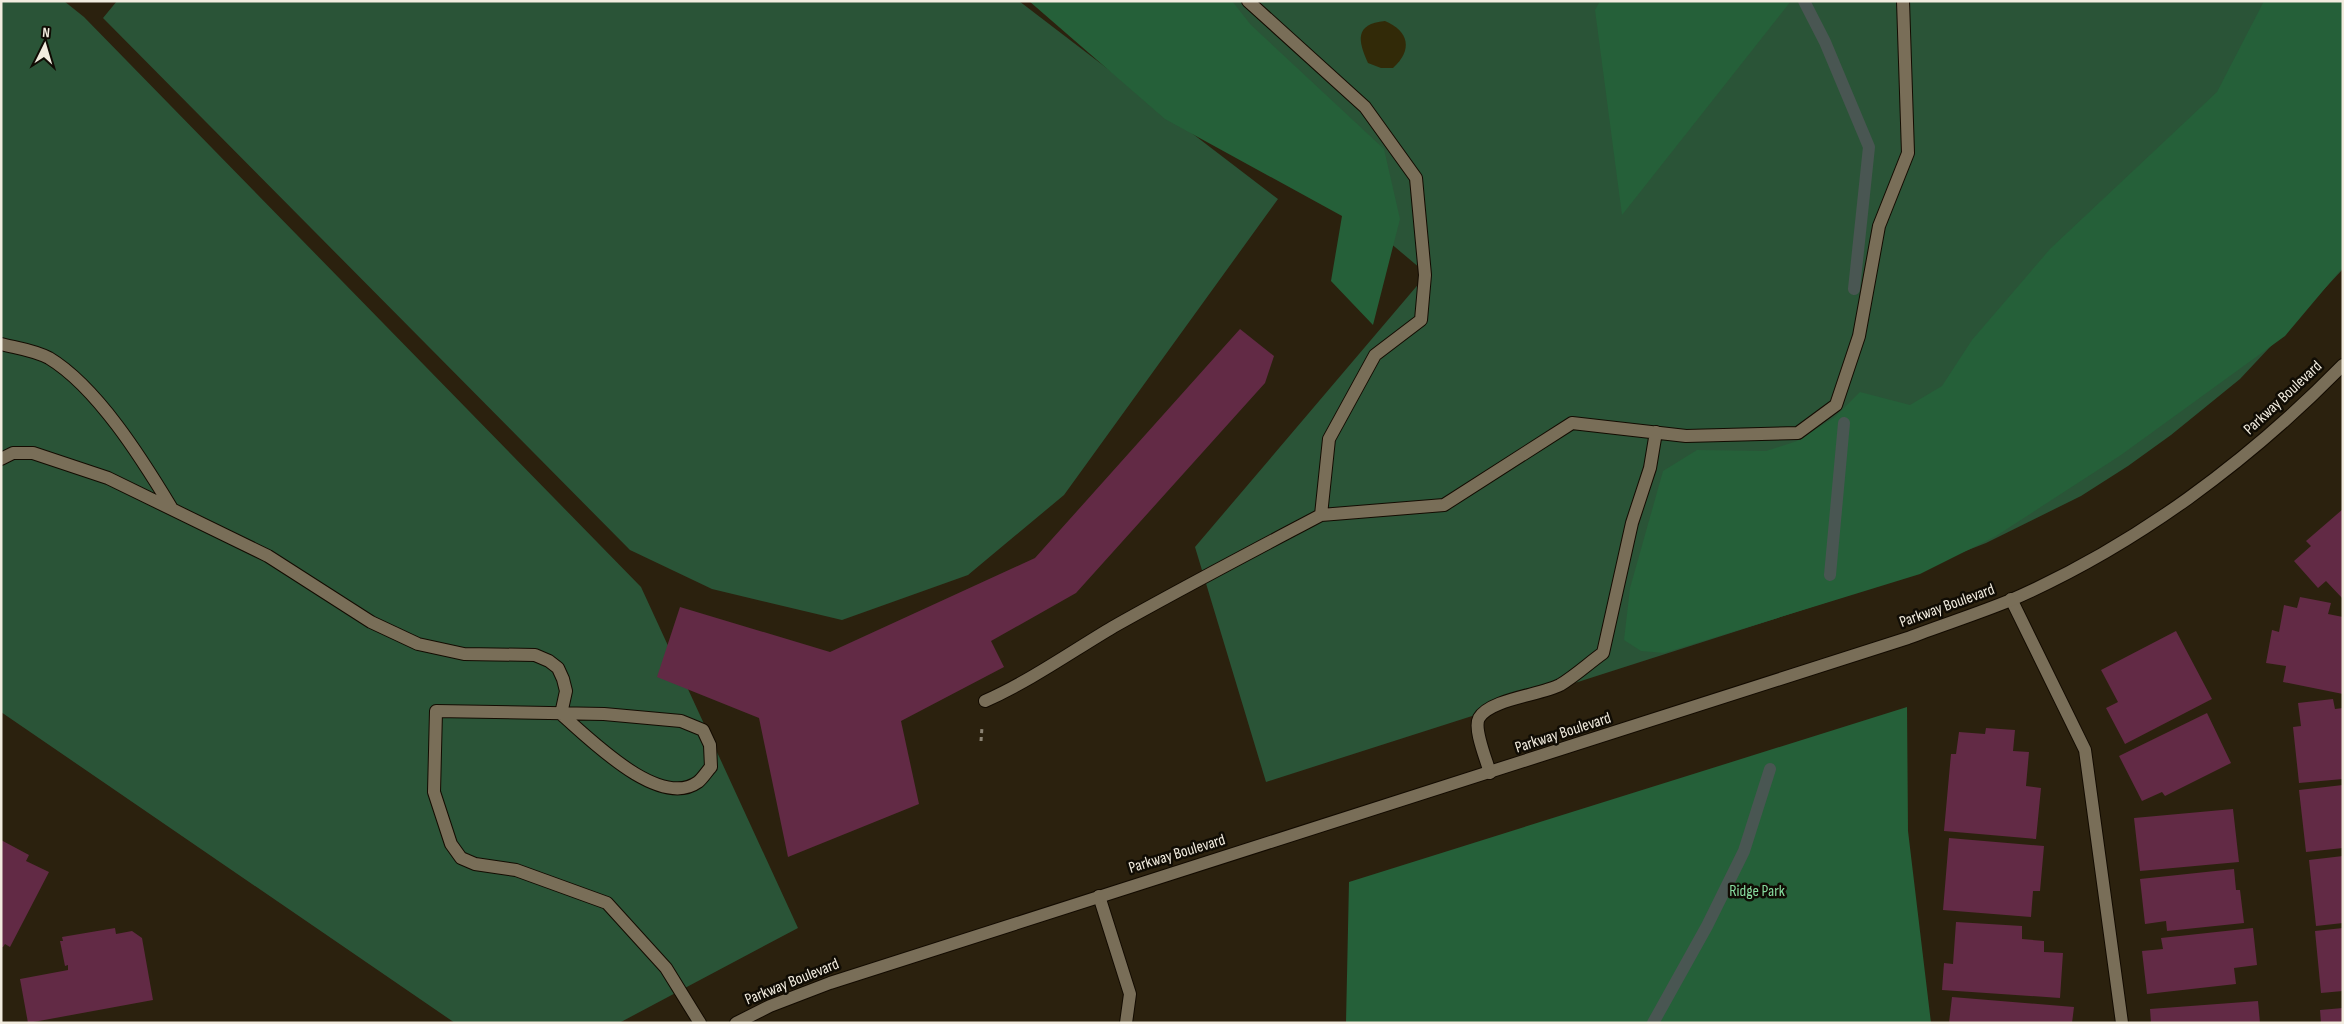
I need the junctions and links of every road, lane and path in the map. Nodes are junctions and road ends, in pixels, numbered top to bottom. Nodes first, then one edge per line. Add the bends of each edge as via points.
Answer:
1 (1248, 1) edge
2 (1903, 1) edge
3 (1, 344) edge
4 (2343, 365) edge
5 (1656, 432) junction
6 (1, 459) edge
7 (171, 507) junction
8 (1321, 515) junction
9 (2011, 599) junction
10 (985, 701) dead end
11 (562, 714) junction
12 (1490, 773) junction
13 (1099, 896) junction
14 (700, 1023) edge
15 (736, 1023) edge
16 (1126, 1023) edge
17 (2122, 1023) edge

1 - 8 street via 1365,107 1416,178 1425,275 1421,320 1375,355 1329,439
2 - 5 street via 1908,153 1880,226 1859,336 1836,405 1798,433 1686,436
3 - 7 street via 28,350 66,370 137,450
4 - 9 street, Parkway Boulevard via 2277,429 2224,473 2096,556
5 - 8 street via 1572,423 1444,505
5 - 12 street via 1650,468 1632,523 1603,652 1559,685 1482,714 1477,731
6 - 7 street via 13,454 33,453 108,478
7 - 11 street via 268,556 371,622 418,644 464,654 535,655 549,661 558,668 566,691
8 - 10 street via 1168,596 1006,692
9 - 12 street, Parkway Boulevard via 1908,638
9 - 17 street via 2085,750
11 - 11 street via 681,721 703,730 710,745 711,767 698,782 677,788 645,781 606,754
11 - 14 street via 436,711 434,792 450,844 461,858 475,864 516,870 607,903 666,968
12 - 13 street, Parkway Boulevard
13 - 15 street, Parkway Boulevard via 830,983
13 - 16 street via 1130,994

